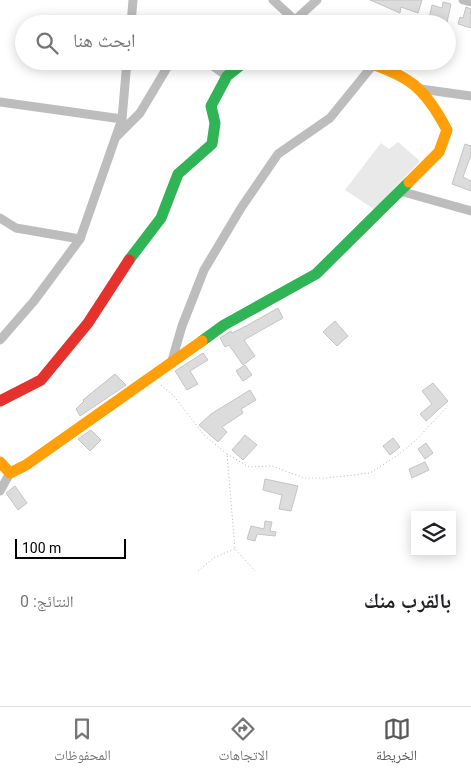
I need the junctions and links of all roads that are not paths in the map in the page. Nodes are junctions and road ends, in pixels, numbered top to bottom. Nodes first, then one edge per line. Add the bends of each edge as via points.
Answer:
1 (133, 0) edge
2 (273, 0) edge
3 (317, 0) edge
4 (463, 0) edge
5 (471, 2) edge
6 (132, 15) edge
7 (289, 15) edge
8 (300, 15) edge
9 (126, 70) edge
10 (166, 70) edge
11 (218, 70) edge
12 (234, 70) edge
13 (363, 70) edge
14 (390, 70) edge
15 (226, 76) junction
16 (421, 89) junction
17 (471, 96) edge
18 (0, 102) edge
19 (122, 120) junction
20 (115, 138) junction
21 (400, 190) junction
22 (471, 211) edge
23 (0, 218) edge
24 (80, 239) junction
25 (0, 340) edge
26 (171, 365) junction
27 (0, 401) edge
28 (0, 462) edge
29 (10, 473) junction
30 (0, 491) edge

1 - 6 street
2 - 7 street
3 - 8 street
4 - 5 street
9 - 19 street
10 - 20 street via 140,113
11 - 15 street
12 - 15 street
13 - 26 street via 330,118 278,154 241,208 204,270
14 - 16 street via 400,73
15 - 27 street via 211,106 215,123 212,144 178,174 161,218 119,273 88,323 42,380
16 - 17 street
16 - 21 street via 447,130 439,152
18 - 19 street
19 - 20 street
20 - 24 street
21 - 22 street
21 - 26 street via 316,274 224,325
23 - 24 street via 16,228
24 - 25 street
26 - 29 street
28 - 29 street
29 - 30 street

